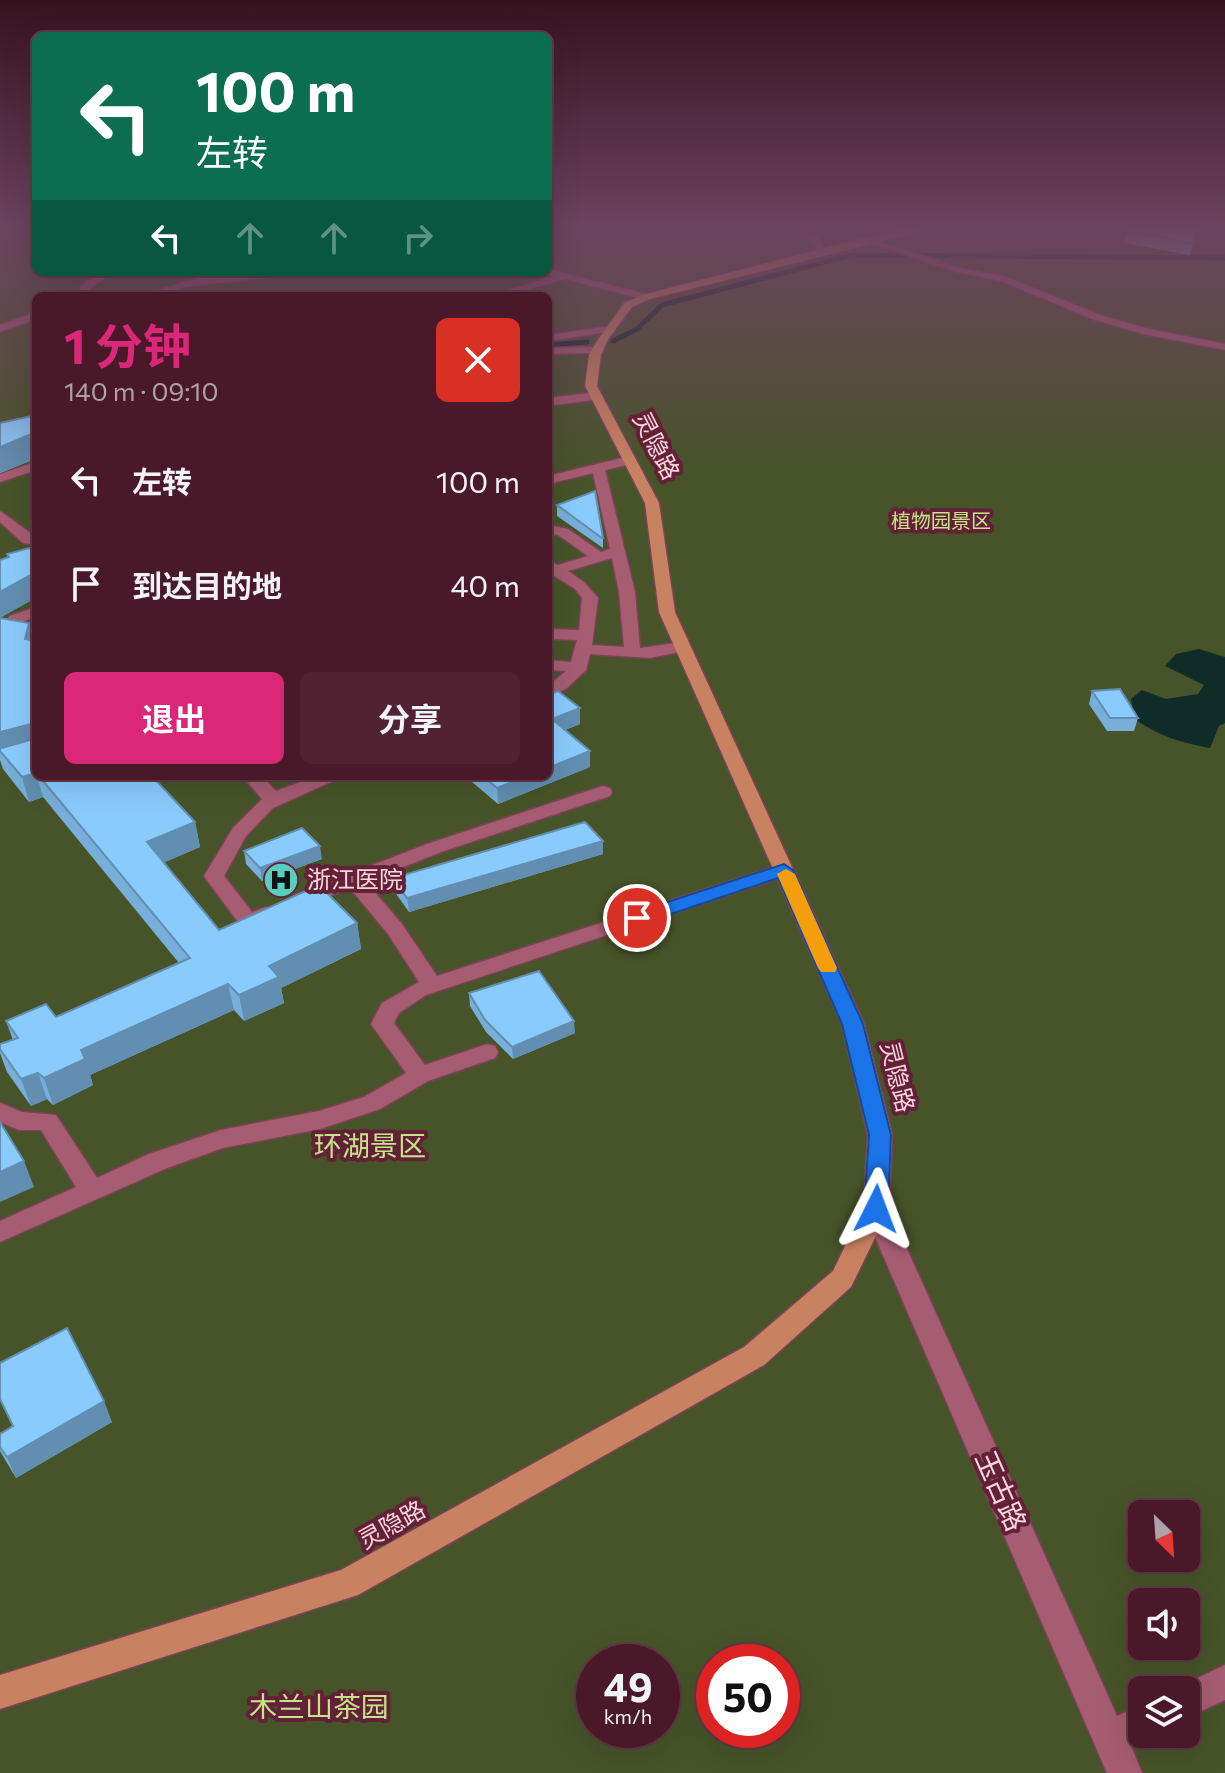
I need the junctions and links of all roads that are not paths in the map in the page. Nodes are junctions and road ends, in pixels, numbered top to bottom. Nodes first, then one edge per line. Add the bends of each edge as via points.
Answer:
1 (626, 308) edge
2 (1074, 308) edge
3 (32, 317) edge
4 (0, 329) edge
5 (610, 329) junction
6 (552, 337) edge
7 (1225, 347) edge
8 (597, 350) junction
9 (552, 351) edge
10 (597, 396) junction
11 (552, 402) edge
12 (630, 460) junction
13 (552, 464) edge
14 (32, 467) edge
15 (598, 467) junction
16 (573, 472) junction
17 (0, 478) edge
18 (552, 479) edge
19 (0, 515) edge
20 (552, 530) edge
21 (32, 540) edge
22 (618, 551) junction
23 (596, 555) junction
24 (552, 566) edge
25 (552, 568) edge
26 (32, 613) edge
27 (32, 636) edge
28 (552, 636) edge
29 (683, 647) junction
30 (582, 651) junction
31 (632, 652) junction
32 (552, 663) edge
33 (552, 691) edge
34 (255, 780) edge
35 (324, 780) edge
36 (603, 792) dead end
37 (273, 799) junction
38 (784, 870) junction
39 (354, 880) junction
40 (433, 986) junction
41 (487, 1052) dead end
42 (420, 1075) junction
43 (0, 1112) edge
44 (92, 1191) junction
45 (876, 1209) junction
46 (0, 1232) edge
47 (1225, 1682) edge
48 (0, 1692) edge
49 (1200, 1694) edge
50 (1128, 1729) edge
51 (1110, 1738) junction
52 (1125, 1773) edge

1 - 5 main road, 灵隐路
2 - 7 street via 1143,331
3 - 4 street
5 - 6 street
5 - 8 main road, 灵隐路
8 - 9 street
8 - 10 main road, 灵隐路 via 591,386
10 - 11 street
10 - 12 main road, 灵隐路
12 - 15 street
12 - 29 main road, 灵隐路 via 652,503 667,612
13 - 16 street
14 - 17 street
15 - 16 street
15 - 22 street
16 - 18 street
19 - 21 street
20 - 23 street
22 - 23 street
22 - 31 street
23 - 24 street
25 - 30 street via 590,598
26 - 27 street via 14,619 12,627 16,635
28 - 30 street
29 - 31 street
29 - 38 main road, 灵隐路
30 - 31 street
30 - 32 street
30 - 33 street via 568,683
34 - 37 street
35 - 37 street
36 - 39 street
37 - 39 street via 239,833 214,876 248,921
38 - 40 street
38 - 45 main road, 灵隐路 via 853,1024 880,1135
39 - 40 street
40 - 42 street via 390,1008 382,1024
41 - 42 street
42 - 44 street via 372,1103 320,1120 221,1139
43 - 44 street via 19,1121 48,1121
44 - 46 street
45 - 48 main road, 灵隐路 via 842,1279 754,1356 347,1584
45 - 51 street, 玉古路
47 - 49 street
50 - 51 street
51 - 52 street, 玉古路

